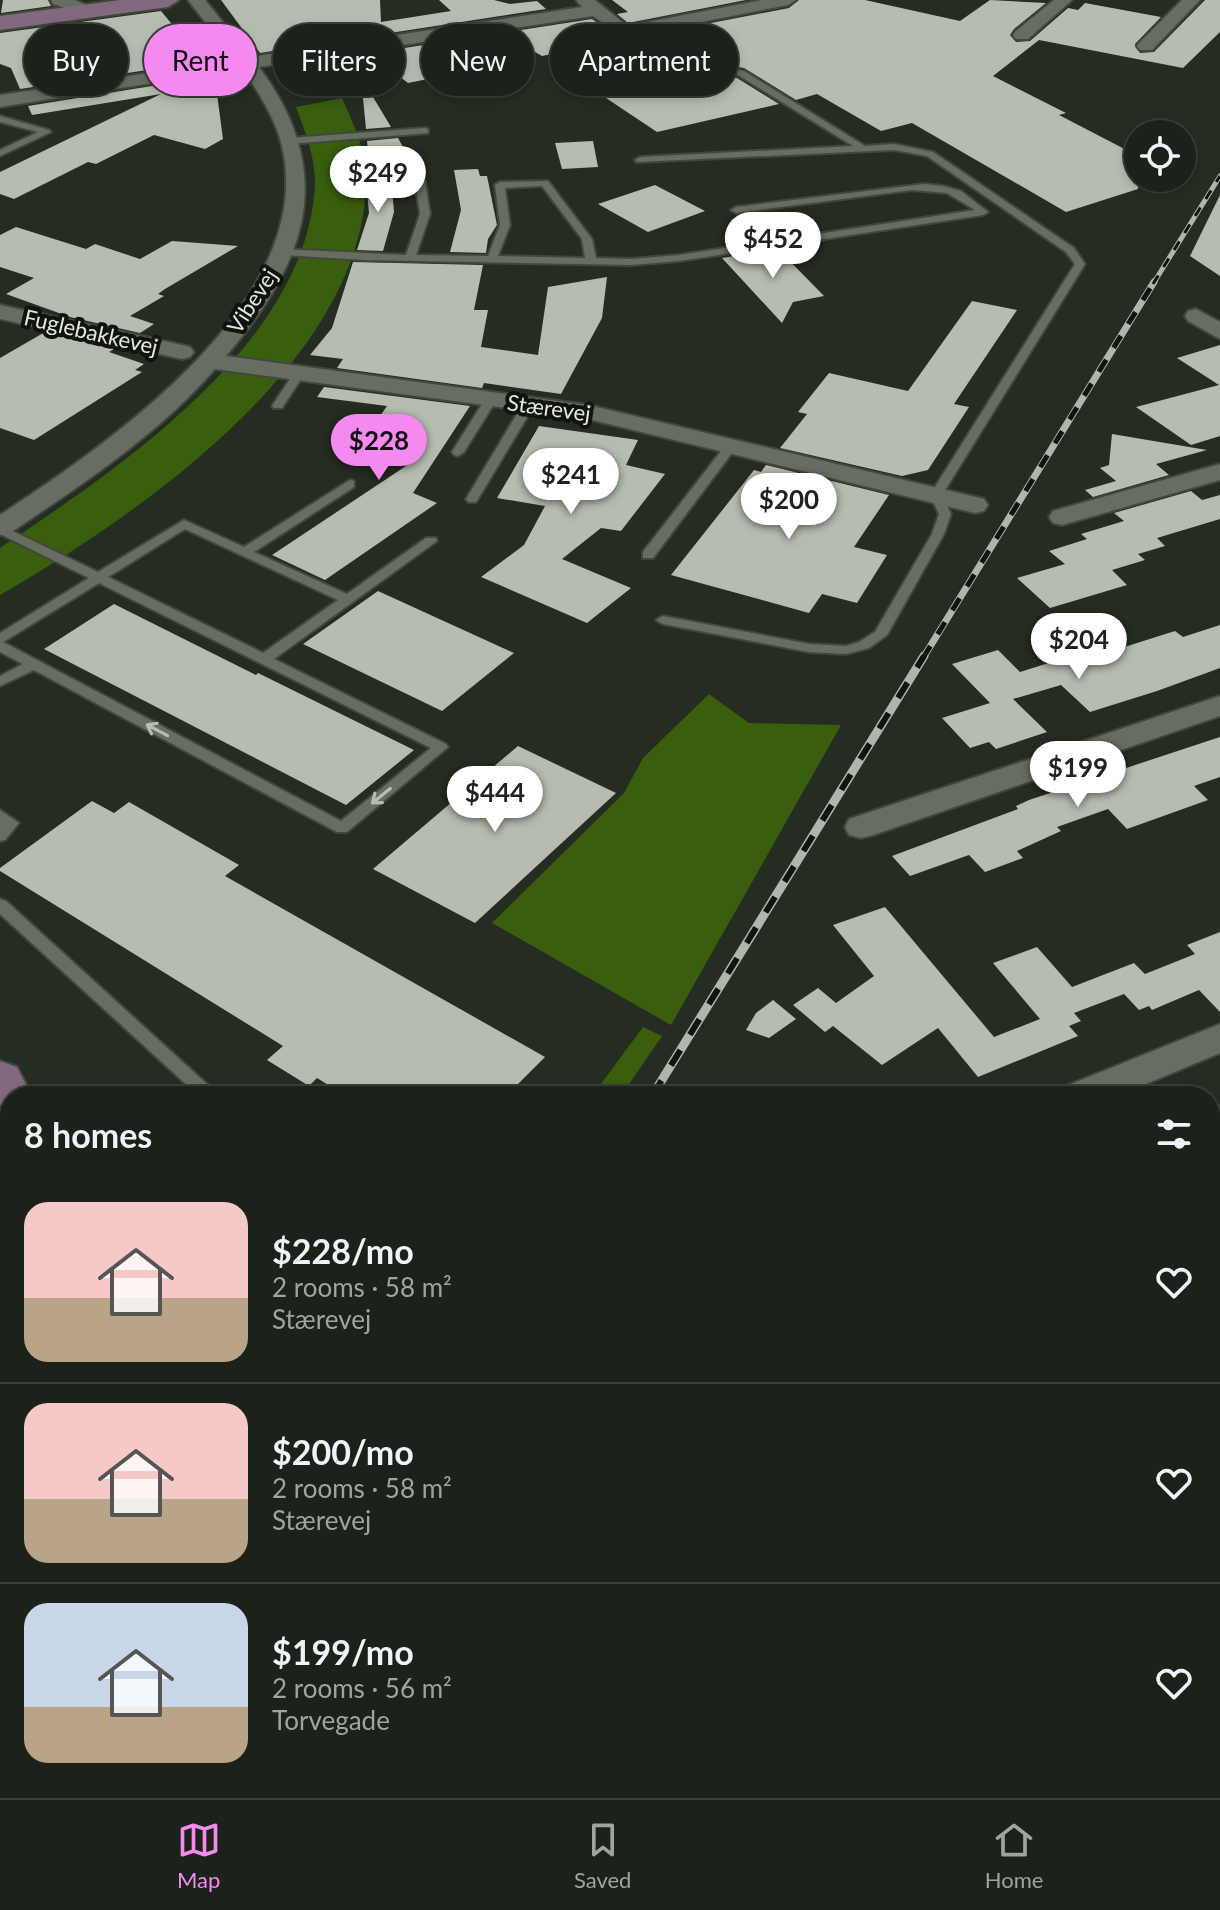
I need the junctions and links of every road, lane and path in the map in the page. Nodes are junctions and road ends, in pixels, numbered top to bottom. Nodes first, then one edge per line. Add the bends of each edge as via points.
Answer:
1 (59, 0) edge
2 (168, 0) edge
3 (196, 0) edge
4 (788, 0) edge
5 (1064, 0) edge
6 (1192, 0) edge
7 (590, 5) edge
8 (91, 11) junction
9 (0, 23) edge
10 (215, 24) edge
11 (614, 24) edge
12 (665, 24) edge
13 (1022, 35) dead end
14 (1146, 46) dead end
15 (257, 61) edge
16 (738, 73) edge
17 (144, 79) edge
18 (257, 80) edge
19 (0, 101) edge
20 (0, 119) edge
21 (425, 131) dead end
22 (289, 141) junction
23 (864, 149) junction
24 (1, 153) edge
25 (640, 160) dead end
26 (420, 181) dead end
27 (736, 210) dead end
28 (283, 252) junction
29 (410, 258) junction
30 (492, 259) junction
31 (591, 261) junction
32 (1220, 310) edge
33 (0, 312) edge
34 (1220, 332) edge
35 (182, 352) dead end
36 (211, 361) junction
37 (299, 373) junction
38 (491, 399) junction
39 (529, 404) junction
40 (278, 406) dead end
41 (732, 445) junction
42 (458, 452) dead end
43 (1220, 472) edge
44 (350, 484) dead end
45 (936, 495) junction
46 (472, 499) dead end
47 (975, 505) dead end
48 (1062, 517) dead end
49 (0, 528) edge
50 (431, 541) dead end
51 (245, 552) junction
52 (648, 555) dead end
53 (98, 578) junction
54 (348, 600) junction
55 (663, 620) dead end
56 (0, 639) edge
57 (0, 646) edge
58 (264, 659) junction
59 (34, 664) junction
60 (0, 682) edge
61 (1220, 706) edge
62 (0, 815) edge
63 (861, 827) dead end
64 (0, 836) edge
65 (0, 905) edge
66 (1220, 1038) edge
67 (200, 1086) edge
68 (1103, 1086) edge

1 - 8 street
2 - 8 street
3 - 10 street, Vibevej
4 - 12 street
5 - 13 street
6 - 14 street
7 - 11 street
7 - 15 street
8 - 9 street
16 - 23 lane
17 - 19 street
18 - 22 street, Vibevej via 282,119
20 - 24 lane via 46,132
21 - 22 lane
22 - 28 street, Vibevej via 295,159 295,203
23 - 25 lane
23 - 45 lane via 894,147 930,154 1070,250 1080,264
26 - 29 lane via 425,214
27 - 31 lane via 934,187 961,192 983,212 679,258
28 - 29 lane
28 - 36 street, Vibevej via 255,304
29 - 30 lane
30 - 31 lane
30 - 31 lane via 505,225 500,185 545,183 587,239
32 - 34 street via 1196,316
33 - 35 street, Fuglebakkevej
36 - 37 street, Stærevej
36 - 49 street, Vibevej via 112,451
37 - 38 street, Stærevej
37 - 40 lane
38 - 39 street, Stærevej
38 - 42 lane
39 - 41 street, Stærevej
39 - 46 lane
41 - 45 street, Stærevej
41 - 52 lane
43 - 48 street
44 - 51 lane
45 - 47 street, Stærevej
45 - 55 lane via 945,514 938,534 880,635 864,645 846,650 809,648
49 - 53 lane
50 - 54 lane
51 - 53 lane via 184,524
51 - 54 lane
53 - 56 lane
53 - 58 lane
54 - 58 lane
57 - 59 lane
58 -> 59 lane via 441,747 342,828
59 - 60 lane
61 - 63 street
62 - 64 lane via 11,823
65 - 67 lane
66 - 68 street

